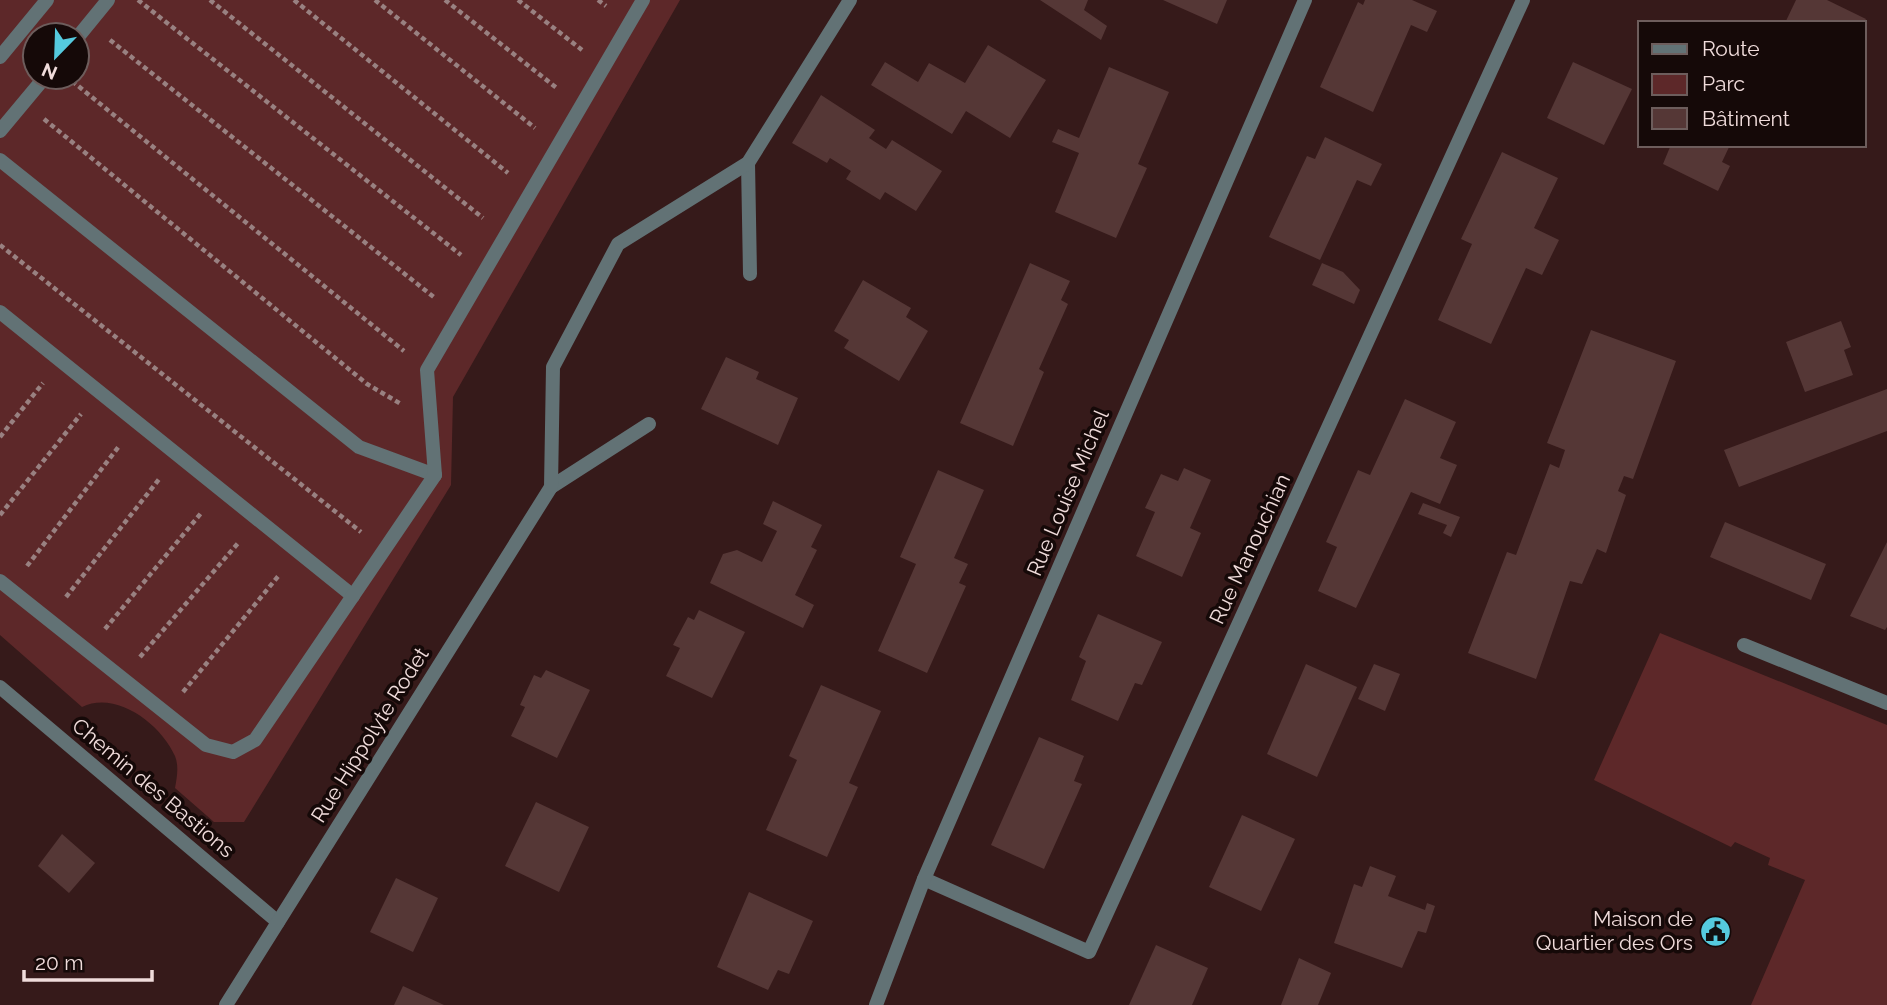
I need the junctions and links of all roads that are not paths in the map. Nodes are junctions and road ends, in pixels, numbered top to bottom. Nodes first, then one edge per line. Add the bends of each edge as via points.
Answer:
1 (47, 0) edge
2 (108, 0) edge
3 (643, 0) edge
4 (850, 0) edge
5 (1305, 0) edge
6 (1523, 0) edge
7 (91, 21) edge
8 (0, 57) edge
9 (34, 91) edge
10 (0, 131) edge
11 (0, 160) edge
12 (748, 163) junction
13 (750, 274) dead end
14 (0, 312) edge
15 (649, 424) dead end
16 (435, 475) junction
17 (551, 487) junction
18 (5, 585) edge
19 (353, 596) junction
20 (1744, 645) dead end
21 (0, 687) edge
22 (1887, 703) edge
23 (924, 879) junction
24 (278, 922) junction
25 (226, 1005) edge
26 (876, 1005) edge

1 - 8 street
2 - 7 street
3 - 16 street via 426,370
4 - 12 street
5 - 23 street, Rue Louise Michel
6 - 23 street, Rue Manouchian via 1089,951
9 - 10 street
11 - 16 street via 359,447
12 - 13 street
12 - 17 street via 618,244 553,367
14 - 19 street
15 - 17 street, Rue Hippolyte Rodet
16 - 19 street
17 - 24 street, Rue Hippolyte Rodet
18 - 19 street via 206,745 233,752 255,740
20 - 22 street
21 - 24 street, Chemin des Bastions
23 - 26 street, Rue Louise Michel
24 - 25 street, Rue Hippolyte Rodet

